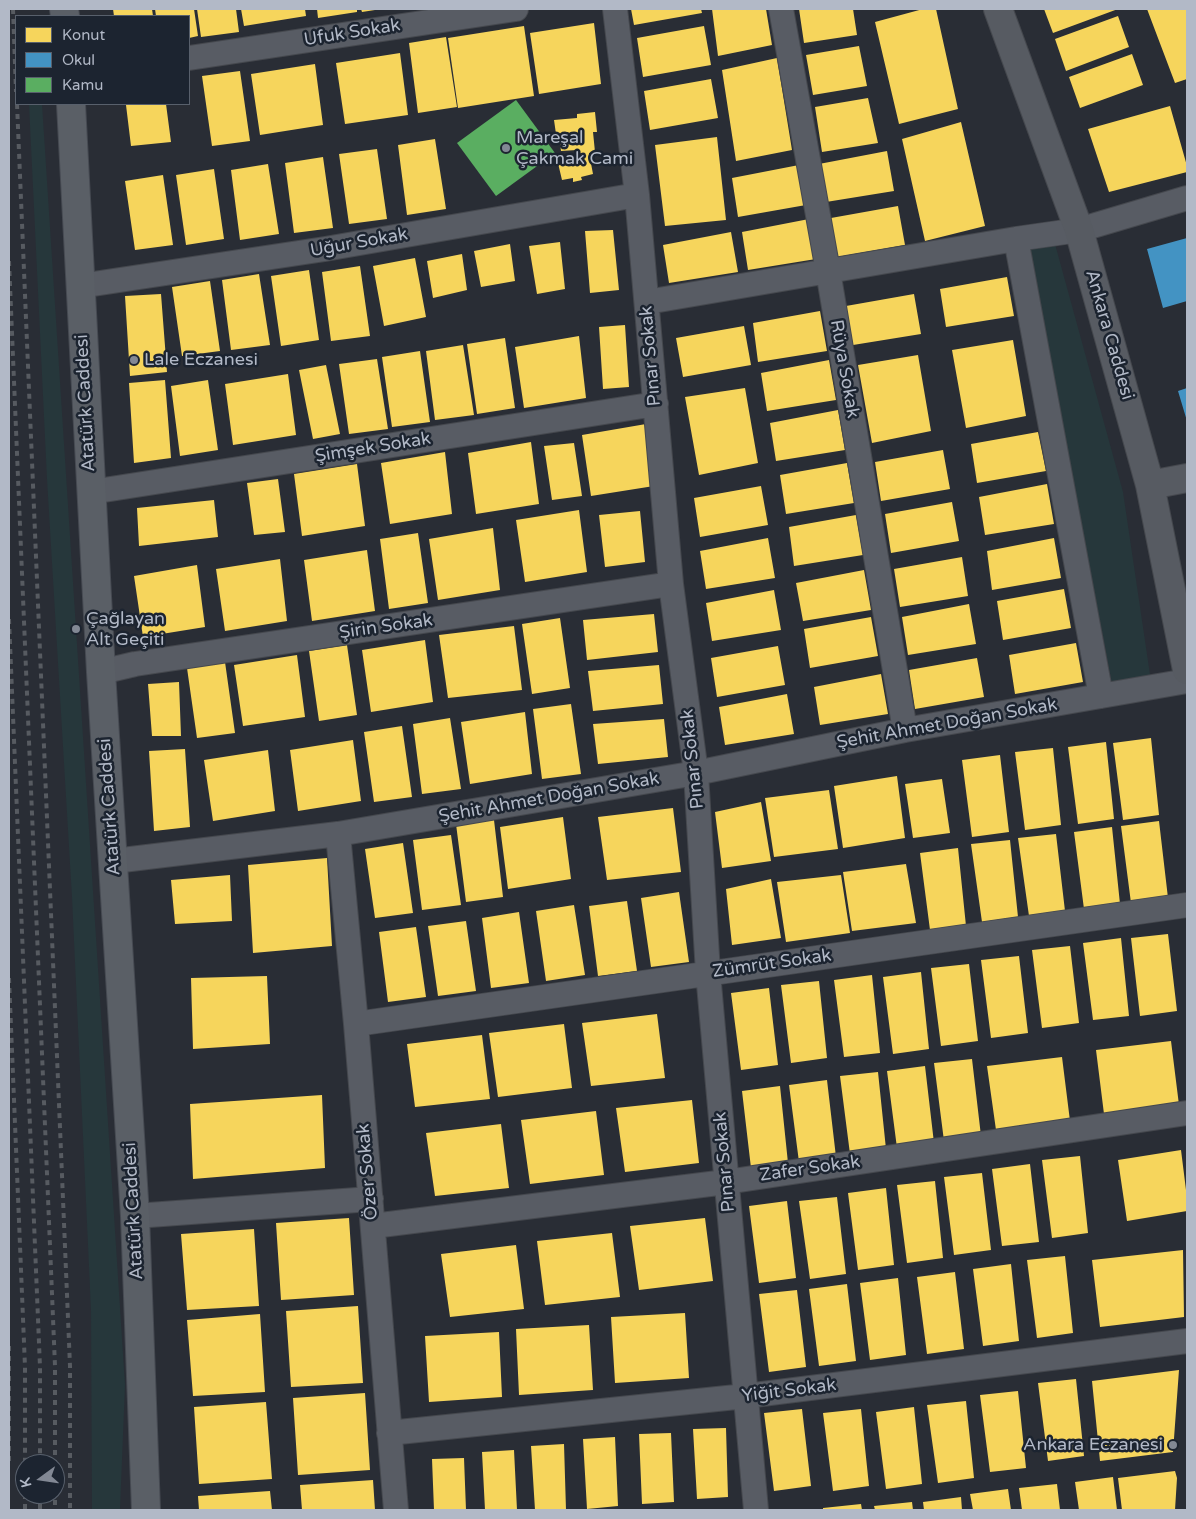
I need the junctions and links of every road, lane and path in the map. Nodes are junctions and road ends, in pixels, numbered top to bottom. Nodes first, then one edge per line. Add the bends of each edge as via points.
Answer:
1 (516, 9) edge
2 (615, 9) edge
3 (781, 9) edge
4 (998, 9) edge
5 (190, 58) edge
6 (71, 105) edge
7 (637, 195) junction
8 (1187, 198) edge
9 (1080, 230) junction
10 (1016, 239) junction
11 (828, 271) junction
12 (80, 286) junction
13 (647, 302) junction
14 (656, 404) junction
15 (1187, 478) edge
16 (1150, 485) junction
17 (91, 492) junction
18 (671, 584) junction
19 (1187, 670) edge
20 (102, 672) junction
21 (1187, 681) edge
22 (1101, 696) junction
23 (905, 730) junction
24 (696, 773) junction
25 (338, 834) junction
26 (114, 861) junction
27 (1187, 905) edge
28 (708, 973) junction
29 (356, 1024) junction
30 (1187, 1113) edge
31 (726, 1182) junction
32 (371, 1199) junction
33 (136, 1216) junction
34 (372, 1226) junction
35 (1187, 1341) edge
36 (746, 1396) junction
37 (389, 1432) junction
38 (146, 1510) edge
39 (396, 1510) edge
40 (756, 1510) edge

1 - 5 street, Ufuk Sokak
2 - 7 street, Pınar Sokak
3 - 11 street, Rüya Sokak
4 - 9 main road, Ankara Caddesi
6 - 12 main road, Atatürk Caddesi
7 - 12 street, Uğur Sokak via 325,249
7 - 13 street, Pınar Sokak
8 - 9 street
9 - 10 street
9 - 16 main road, Ankara Caddesi
10 - 11 street
10 - 22 street
11 - 13 street
11 - 23 street, Rüya Sokak
12 - 17 main road, Atatürk Caddesi
13 - 14 street, Pınar Sokak
14 - 17 street, Şimşek Sokak
14 - 18 street, Pınar Sokak
15 - 16 main road
16 - 19 main road, Ankara Caddesi
17 - 20 main road, Atatürk Caddesi
18 - 20 street, Şirin Sokak
18 - 24 street, Pınar Sokak
20 - 26 main road, Atatürk Caddesi
21 - 22 street, Şehit Ahmet Doğan Sokak
22 - 23 street, Şehit Ahmet Doğan Sokak
23 - 24 street, Şehit Ahmet Doğan Sokak
24 - 25 street, Şehit Ahmet Doğan Sokak
24 - 28 street, Pınar Sokak
25 - 26 street, Şehit Ahmet Doğan Sokak
25 - 29 street, Özer Sokak
26 - 33 main road, Atatürk Caddesi
27 - 28 street, Zümrüt Sokak
28 - 29 street, Zümrüt Sokak
28 - 31 street, Pınar Sokak
29 - 32 street, Özer Sokak
30 - 31 street, Zafer Sokak
31 - 34 street, Zafer Sokak
31 - 36 street, Pınar Sokak
32 - 33 street
32 - 34 street, Özer Sokak
33 - 38 main road, Atatürk Caddesi
34 - 37 street, Özer Sokak
35 - 36 street, Yiğit Sokak
36 - 37 street, Yiğit Sokak
36 - 40 street, Pınar Sokak
37 - 39 street, Özer Sokak

